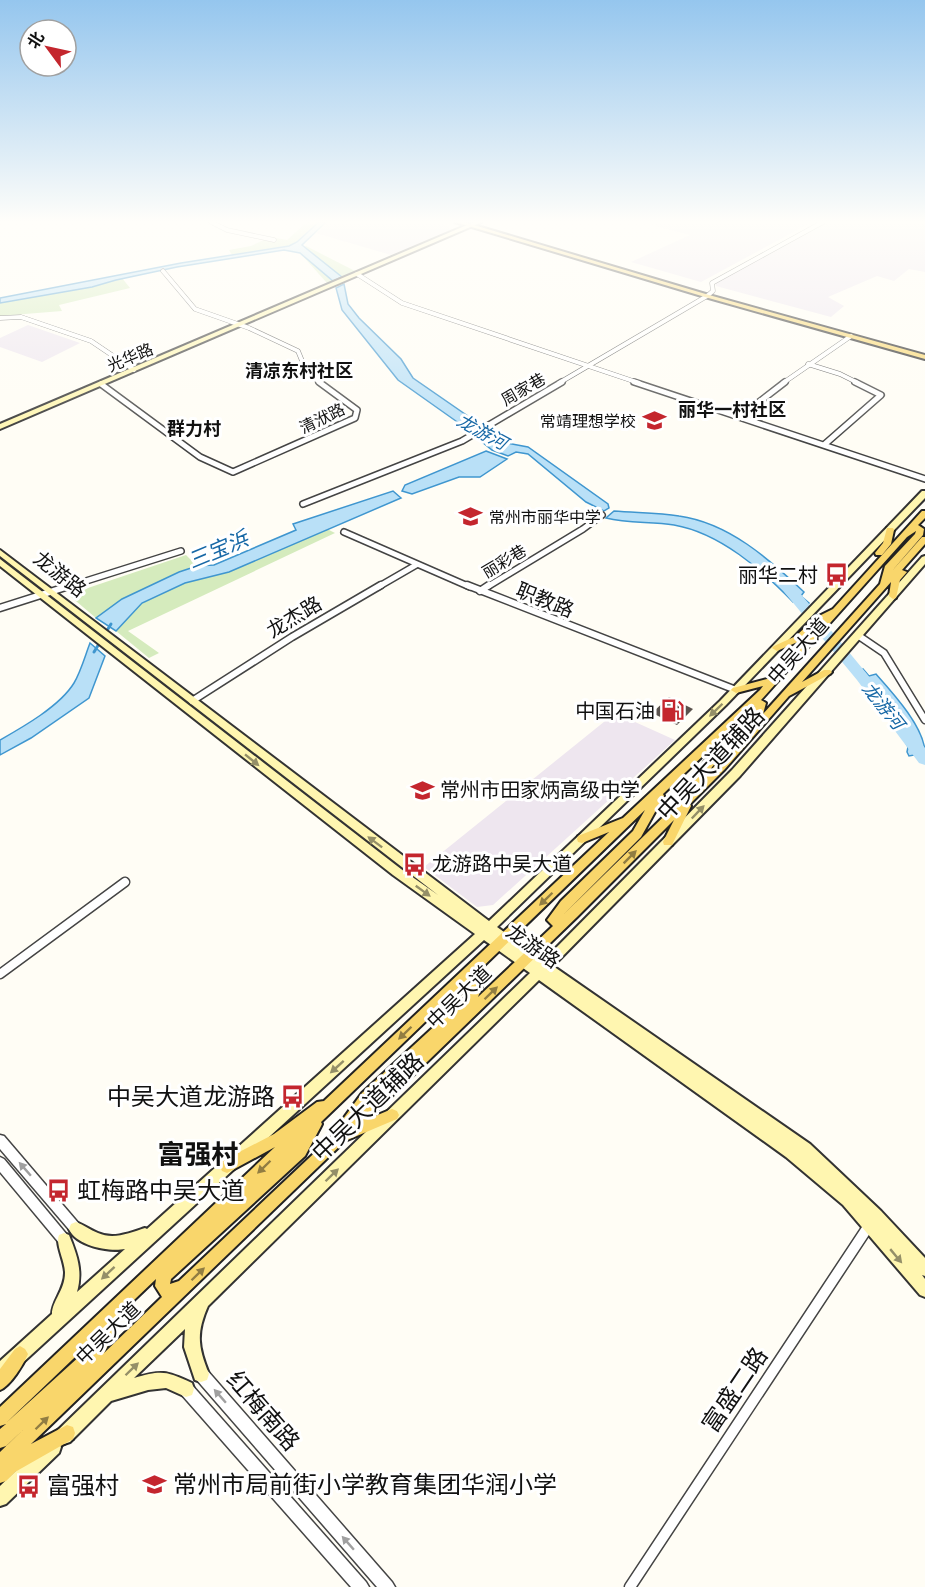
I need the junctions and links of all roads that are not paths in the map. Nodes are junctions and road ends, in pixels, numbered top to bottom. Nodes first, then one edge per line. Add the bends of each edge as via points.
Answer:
1 (184, 296) edge
2 (306, 296) edge
3 (391, 296) edge
4 (707, 296) joint
5 (731, 296) edge
6 (0, 318) edge
7 (238, 324) junction
8 (850, 336) junction
9 (925, 350) edge
10 (925, 357) edge
11 (808, 364) junction
12 (592, 366) junction
13 (134, 370) junction
14 (101, 384) junction
15 (741, 416) junction
16 (0, 427) edge
17 (825, 444) junction
18 (925, 478) edge
19 (925, 493) edge
20 (303, 504) dead end
21 (925, 513) edge
22 (602, 515) dead end
23 (890, 530) junction
24 (908, 531) junction
25 (344, 532) dead end
26 (925, 539) edge
27 (916, 550) junction
28 (181, 551) dead end
29 (0, 552) edge
30 (925, 559) edge
31 (0, 562) edge
32 (416, 565) junction
33 (865, 577) junction
34 (881, 589) junction
35 (480, 591) junction
36 (52, 593) junction
37 (42, 595) junction
38 (893, 596) junction
39 (0, 608) edge
40 (817, 620) junction
41 (807, 630) junction
42 (93, 631) junction
43 (859, 636) junction
44 (109, 642) junction
45 (827, 672) junction
46 (774, 680) junction
47 (796, 682) junction
48 (736, 690) junction
49 (782, 698) junction
50 (192, 701) junction
51 (749, 705) junction
52 (925, 720) edge
53 (665, 786) junction
54 (690, 798) junction
55 (631, 818) junction
56 (582, 839) junction
57 (668, 842) junction
58 (125, 882) dead end
59 (573, 914) junction
60 (485, 931) junction
61 (501, 942) junction
62 (526, 959) junction
63 (542, 970) junction
64 (0, 974) edge
65 (446, 994) junction
66 (344, 1090) junction
67 (321, 1113) junction
68 (392, 1115) junction
69 (340, 1138) junction
70 (0, 1140) edge
71 (323, 1154) junction
72 (0, 1163) edge
73 (227, 1166) junction
74 (873, 1221) junction
75 (76, 1229) joint
76 (151, 1233) junction
77 (64, 1240) joint
78 (925, 1269) edge
79 (183, 1288) junction
80 (925, 1290) edge
81 (202, 1302) junction
82 (50, 1326) junction
83 (93, 1330) junction
84 (20, 1354) junction
85 (0, 1372) edge
86 (201, 1374) joint
87 (0, 1382) edge
88 (186, 1389) joint
89 (106, 1395) junction
90 (0, 1418) edge
91 (67, 1433) junction
92 (0, 1440) edge
93 (0, 1463) edge
94 (0, 1474) edge
95 (0, 1498) edge
96 (361, 1587) edge
97 (387, 1587) edge
98 (630, 1587) edge

1 - 7 street, 清洑路 via 204,314
2 - 7 main road, 光华路
3 - 12 street via 402,303
4 - 8 main road
4 - 12 street, 周家巷
5 - 9 main road
6 - 13 street via 21,317 92,341
7 - 13 main road, 光华路
7 - 14 street, 清洑路 via 298,351 307,373 357,410 355,418 234,472 200,457
8 - 10 main road
8 - 11 street
11 - 15 street
11 - 17 street via 840,374 882,395
12 - 15 street
12 - 20 street, 周家巷 via 462,441
13 - 14 main road, 光华路
14 - 16 main road, 光华路
15 - 17 street
17 - 18 street
19 - 23 main road
21 - 24 main road, 中吴大道
22 - 35 street, 丽彩巷
23 - 33 main road via 887,544 869,563
23 - 40 main road
24 - 33 main road, 中吴大道
24 - 34 main road via 920,529 919,535 888,568
25 - 32 street, 职教路
26 - 27 main road, 中吴大道
27 - 34 main road, 中吴大道
27 - 38 main road via 896,579
28 - 36 street
29 - 36 main road, 龙游路
30 - 38 main road
31 - 37 main road, 龙游路
32 - 35 street, 职教路
32 - 50 street, 龙杰路 via 292,636
33 - 40 main road, 中吴大道 via 834,612
34 - 47 main road, 中吴大道
35 - 48 street, 职教路
36 - 37 street
36 - 42 main road, 龙游路
37 - 39 street
37 - 42 main road, 龙游路
38 - 43 main road
40 - 41 main road, 中吴大道
40 - 41 main road, 中吴大道辅路
41 - 46 main road, 中吴大道
41 - 47 main road via 803,658 783,684
41 - 48 main road, 中吴大道辅路 via 777,648
42 - 44 main road
43 - 45 main road, 中吴大道辅路
43 - 52 street via 884,653
44 - 50 main road, 龙游路
44 -> 60 main road, 龙游路 via 278,781
45 - 49 main road
57 -> 45 main road, 中吴大道辅路
46 - 48 main road
46 - 51 main road, 中吴大道
47 - 49 main road, 中吴大道
48 -> 56 main road, 中吴大道辅路
49 - 54 main road, 中吴大道
60 -> 50 main road, 龙游路
51 - 53 main road, 中吴大道
51 - 54 main road via 761,703 758,713 708,765
53 - 55 main road, 中吴大道
53 - 59 main road via 637,834 553,920 557,923
54 - 57 main road
59 -> 54 main road, 中吴大道
55 - 56 main road
55 -> 61 main road, 中吴大道
56 - 60 main road, 中吴大道辅路
57 - 63 main road, 中吴大道辅路
58 - 64 street
59 - 62 main road, 中吴大道
60 - 61 main road, 龙游路
60 -> 73 main road, 中吴大道辅路
61 - 62 main road, 龙游路
61 - 65 main road, 中吴大道
62 - 63 main road, 龙游路
69 -> 62 main road, 中吴大道
63 - 68 main road, 中吴大道辅路
63 - 74 main road, 龙游路 via 791,1152
65 -> 66 main road, 中吴大道
65 - 71 main road via 470,984 476,987 470,1001 367,1097
66 - 67 main road, 中吴大道
66 - 73 main road via 279,1138
67 - 79 main road via 300,1150 165,1275 162,1286 167,1292
67 -> 83 main road, 中吴大道
68 - 69 main road
81 -> 68 main road, 中吴大道辅路
69 - 71 main road, 中吴大道
75 -> 70 street
79 -> 71 main road, 中吴大道
72 - 77 street
73 - 76 main road, 中吴大道辅路
74 - 78 main road, 龙游路
74 -> 80 main road, 龙游路
74 - 98 street, 富盛二路
75 - 76 main road via 95,1241 116,1245
76 -> 82 main road, 中吴大道辅路
77 - 82 main road via 72,1258 74,1277
93 -> 79 main road, 中吴大道
81 - 86 main road via 190,1328 190,1348
89 -> 81 main road, 中吴大道辅路
82 - 84 main road, 中吴大道辅路
83 - 90 main road, 中吴大道
83 - 92 main road via 104,1326 108,1330 97,1350
84 - 85 main road, 中吴大道辅路
84 - 87 main road
97 -> 86 street, 红梅南路
88 - 89 main road via 167,1380
88 - 96 street
89 - 91 main road, 中吴大道辅路
91 - 94 main road
91 - 95 main road, 中吴大道辅路

